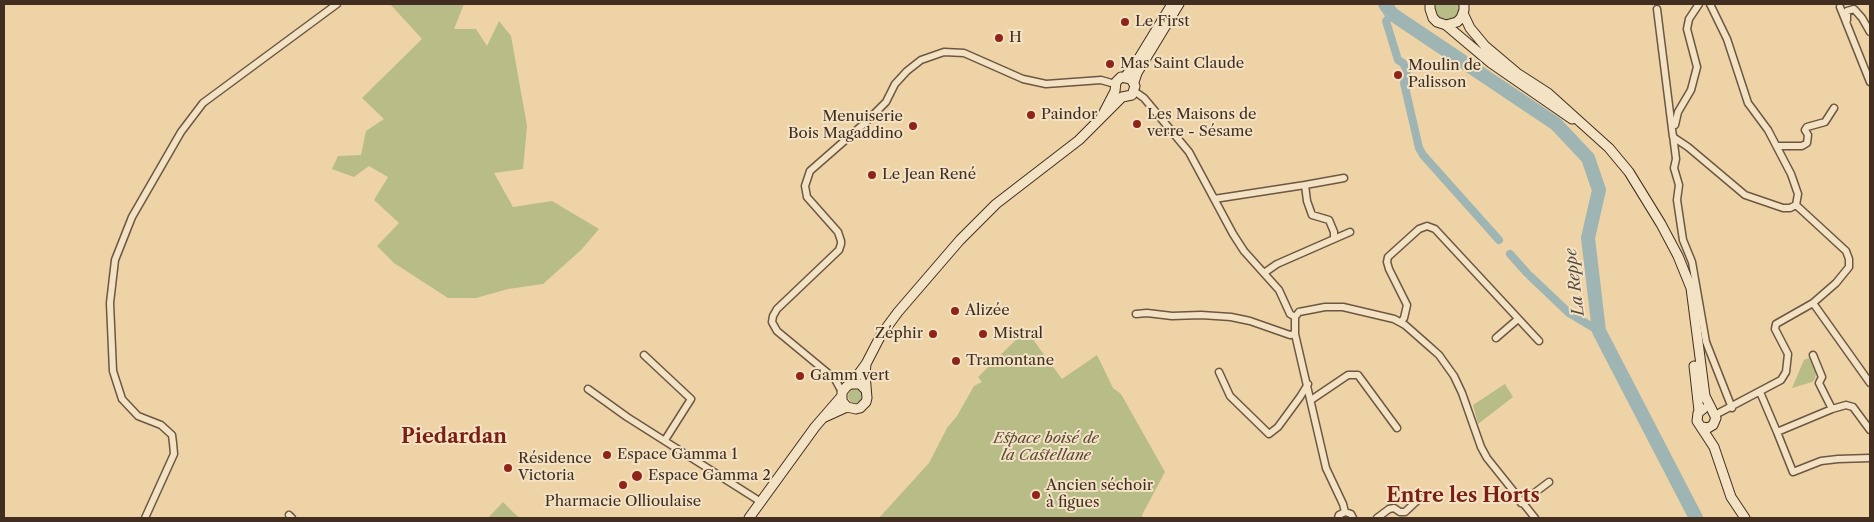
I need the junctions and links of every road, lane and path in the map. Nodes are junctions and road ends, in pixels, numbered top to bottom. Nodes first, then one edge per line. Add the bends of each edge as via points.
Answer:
1 (336, 4) edge
2 (1172, 4) edge
3 (1179, 4) edge
4 (1699, 4) edge
5 (1710, 4) edge
6 (1428, 6) edge
7 (1840, 6) dead end
8 (1657, 8) dead end
9 (1463, 9) edge
10 (1847, 22) junction
11 (1446, 25) junction
12 (1870, 32) edge
13 (1125, 77) junction
14 (1870, 82) edge
15 (1134, 86) junction
16 (1117, 91) junction
17 (1834, 108) dead end
18 (1673, 136) junction
19 (1598, 138) junction
20 (1777, 146) junction
21 (1344, 178) dead end
22 (1305, 185) junction
23 (1214, 199) junction
24 (1796, 205) junction
25 (1350, 232) dead end
26 (1334, 238) junction
27 (1684, 269) junction
28 (1264, 273) junction
29 (1813, 303) junction
30 (1294, 312) junction
31 (1136, 314) dead end
32 (1518, 319) junction
33 (1401, 322) junction
34 (1295, 334) junction
35 (1496, 338) dead end
36 (1539, 341) dead end
37 (644, 355) dead end
38 (1813, 355) dead end
39 (866, 364) junction
40 (1219, 372) dead end
41 (835, 380) junction
42 (1870, 383) edge
43 (852, 384) junction
44 (1308, 384) junction
45 (588, 389) dead end
46 (866, 390) junction
47 (1760, 392) junction
48 (842, 394) junction
49 (1311, 400) junction
50 (848, 407) junction
51 (1732, 408) junction
52 (1832, 409) junction
53 (1700, 411) junction
54 (1713, 412) junction
55 (822, 418) junction
56 (1712, 426) junction
57 (1702, 427) junction
58 (1397, 428) dead end
59 (1870, 430) edge
60 (1777, 432) junction
61 (665, 440) junction
62 (1714, 447) junction
63 (1870, 458) edge
64 (1549, 482) dead end
65 (1420, 498) dead end
66 (761, 502) junction
67 (1522, 503) junction
68 (1344, 512) junction
69 (145, 518) edge
70 (749, 518) edge
71 (1338, 518) edge
72 (1352, 518) edge
73 (1377, 518) edge
74 (1535, 518) edge
75 (1744, 518) edge

1 - 69 street via 203,102 181,132 132,216 115,260 110,303 113,371 122,399 138,416 161,424 172,435 174,454
2 - 13 main road
3 - 15 main road via 1137,73
4 - 18 street via 1689,19 1687,29 1697,67 1691,90 1678,112
5 - 20 street via 1727,39 1748,103
6 - 11 main road via 1433,18
7 - 10 street
8 - 18 street
9 - 11 main road via 1457,22
9 - 19 main road via 1470,28 1485,46 1517,73 1548,93
10 - 12 street via 1847,11 1854,9
10 - 14 street
11 - 19 main road via 1491,63
13 - 15 main road
13 - 16 main road via 1118,79
15 - 16 main road via 1129,97
15 - 23 street via 1189,152
16 - 39 main road via 1102,116 1079,140 996,204 931,272 881,335
16 - 41 street via 1101,80 1046,84 1023,80 964,53 944,52 922,60 907,71 895,84 886,102 808,173 807,197 838,232 839,250 773,316 777,332
17 - 20 street via 1825,122 1806,126 1807,143
18 - 24 street via 1745,195 1783,208
18 - 51 street via 1683,240 1692,262 1706,342
19 - 27 main road via 1629,172
20 - 24 street via 1798,194
21 - 22 street
22 - 23 street
22 - 26 street via 1312,216 1329,220
23 - 28 street via 1232,234
24 - 29 street via 1846,251 1849,259 1849,268
25 - 26 street
26 - 28 street
27 - 53 main road
27 - 54 main road via 1690,288 1705,396
28 - 30 street
29 - 42 street
29 - 47 street via 1776,324 1775,329 1788,354 1786,372 1781,380
30 - 33 street via 1343,307
30 - 34 street
31 - 34 street via 1231,317
32 - 33 street via 1435,229 1427,226 1388,256 1389,269 1407,305
32 - 35 street
32 - 36 street
33 - 67 street via 1439,355 1454,376 1481,447
34 - 44 street
37 - 61 street via 691,399
38 - 52 street via 1822,377 1819,383
39 - 43 main road
39 - 46 main road
40 - 44 street via 1230,396 1269,434 1278,428
41 - 43 street
41 - 48 street
43 - 46 main road via 860,384
43 - 48 main road
44 - 49 street
45 - 61 street
46 - 50 main road via 863,406 856,409
47 - 51 street
47 - 60 street
48 - 50 main road via 842,401
48 - 55 main road
49 - 58 street via 1348,375 1358,375
49 - 68 street via 1326,468
50 - 55 main road
51 - 54 street
52 - 59 street via 1846,405 1853,407
52 - 60 street
53 - 54 main road via 1706,408
53 - 57 main road via 1696,418
54 - 56 main road via 1715,421
55 - 66 main road
56 - 57 main road
56 - 62 main road
57 - 62 main road
60 - 63 street via 1793,472 1821,462
61 - 66 street
62 - 75 main road via 1731,497
64 - 67 street
65 - 73 street via 1405,512 1389,508
66 - 70 main road
67 - 74 street
68 - 71 street
68 - 72 street via 1351,514

